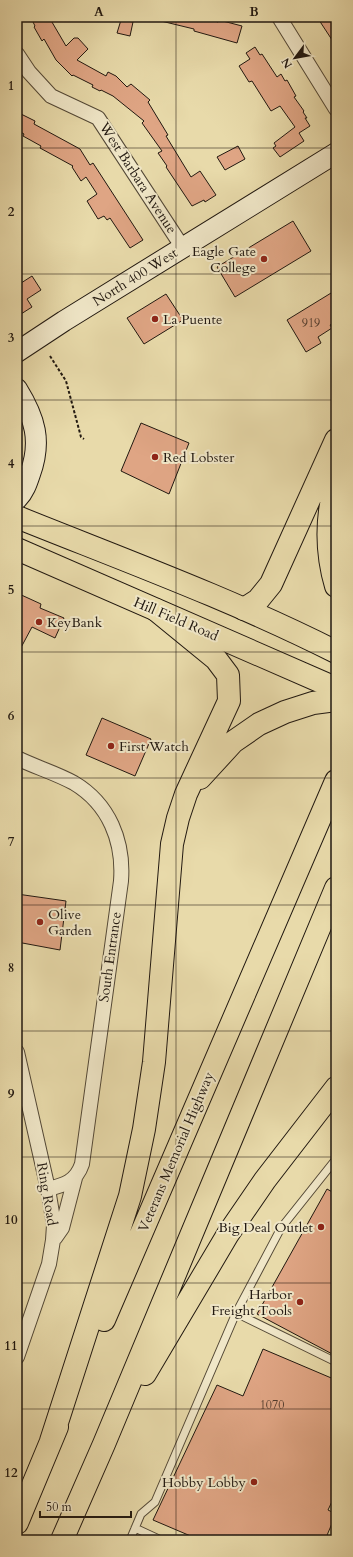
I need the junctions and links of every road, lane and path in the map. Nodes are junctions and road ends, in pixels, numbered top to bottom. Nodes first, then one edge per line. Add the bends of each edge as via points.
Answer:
1 (279, 17) edge
2 (17, 54) edge
3 (336, 109) edge
4 (336, 153) edge
5 (183, 248) junction
6 (17, 352) edge
7 (50, 356) dead end
8 (17, 389) edge
9 (84, 439) dead end
10 (336, 440) edge
11 (336, 482) edge
12 (17, 499) edge
13 (17, 517) edge
14 (17, 538) edge
15 (17, 549) edge
16 (156, 572) junction
17 (336, 586) edge
18 (244, 609) junction
19 (156, 610) junction
20 (336, 652) edge
21 (335, 690) edge
22 (17, 758) edge
23 (336, 781) edge
24 (186, 794) junction
25 (336, 888) edge
26 (17, 1052) edge
27 (336, 1088) edge
28 (336, 1159) edge
29 (75, 1178) junction
30 (48, 1189) junction
31 (53, 1240) junction
32 (236, 1313) junction
33 (17, 1357) edge
34 (336, 1362) edge
35 (51, 1441) junction
36 (104, 1444) junction
37 (17, 1523) edge
38 (135, 1528) junction
39 (62, 1540) edge
40 (130, 1540) edge
41 (161, 1540) edge

1 - 3 street
2 - 5 street, West Barbara Avenue via 51,96 98,118
4 - 5 street, North 400 West
5 - 6 street, North 400 West
7 - 9 path via 66,381 80,437
8 - 12 street via 31,415 36,433 36,446 32,469
10 - 18 main road via 271,584 261,597
11 - 17 main road via 328,532
13 - 16 main road
14 - 16 main road via 39,537 102,562
15 - 19 main road, Hill Field Road
16 - 18 main road
18 - 20 main road
19 - 21 main road, Hill Field Road
19 - 24 main road via 216,659 228,675 229,701
21 - 24 main road via 313,703 260,724 233,742
22 - 29 street, South Entrance via 67,780 91,796 108,819 120,849 121,880 83,1156
23 - 35 main road, Veterans Memorial Highway
24 - 35 main road via 172,844 154,1062 141,1144 130,1196
25 - 36 main road
26 - 30 street, Ring Road
27 - 36 main road via 265,1180 228,1234
28 - 32 lane via 281,1228
29 - 30 street via 66,1185
29 - 31 street, South Entrance via 62,1228
30 - 31 street, Ring Road
31 - 33 street, Ring Road via 44,1280
32 - 34 lane
32 - 38 lane via 155,1502 141,1514
35 - 37 main road, Veterans Memorial Highway
36 - 39 main road
38 - 40 lane
38 - 41 lane

